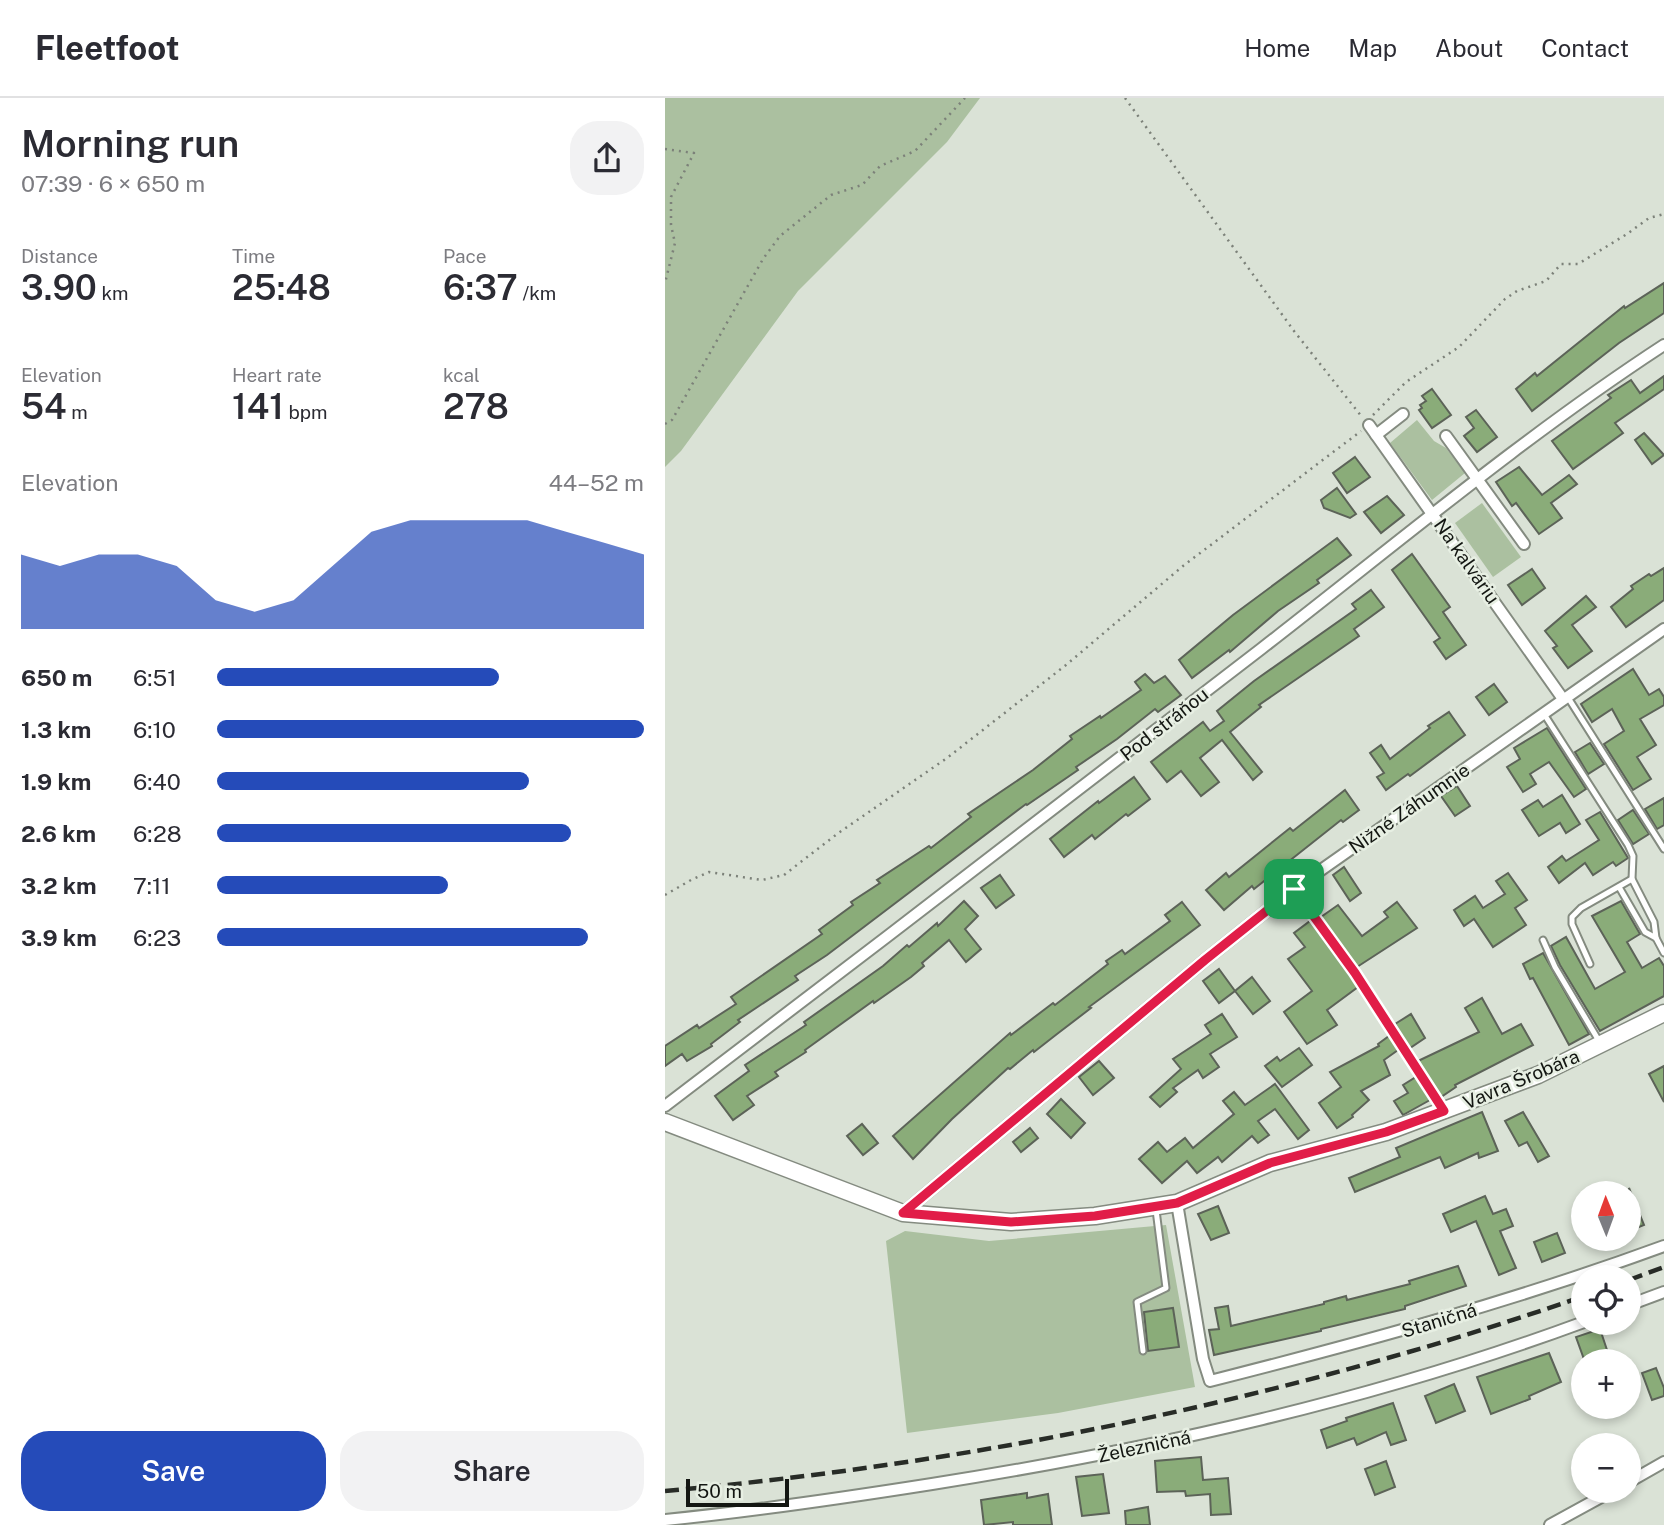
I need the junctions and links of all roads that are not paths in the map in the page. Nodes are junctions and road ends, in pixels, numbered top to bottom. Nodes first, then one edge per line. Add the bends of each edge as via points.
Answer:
1 (1664, 345) edge
2 (1403, 414) dead end
3 (1369, 425) road end
4 (1376, 435) junction
5 (1446, 436) dead end
6 (1477, 477) junction
7 (1434, 515) junction
8 (1524, 544) dead end
9 (1664, 629) edge
10 (1565, 697) junction
11 (1544, 714) junction
12 (1664, 849) edge
13 (1632, 879) junction
14 (1619, 887) junction
15 (1294, 889) junction
16 (1656, 938) junction
17 (1543, 940) dead end
18 (1664, 953) edge
19 (1590, 964) dead end
20 (1664, 1013) edge
21 (1601, 1044) junction
22 (665, 1106) edge
23 (1444, 1111) junction
24 (665, 1122) edge
25 (1177, 1203) junction
26 (1155, 1207) junction
27 (903, 1213) junction
28 (1664, 1246) edge
29 (1664, 1292) edge
30 (1641, 1301) edge
31 (1571, 1326) edge
32 (1143, 1350) dead end
33 (1664, 1462) edge
34 (1641, 1475) edge
35 (1590, 1503) edge
36 (665, 1512) edge
37 (692, 1517) junction
38 (665, 1520) edge
39 (1550, 1525) edge

1 - 6 street, Pod stráňou
2 - 4 street
3 - 4 street, Na kalváriu
4 - 7 street, Na kalváriu
5 - 6 street
6 - 7 street, Pod stráňou
6 - 8 street
7 - 10 street, Na kalváriu
7 - 22 street, Pod stráňou
9 - 10 street, Nižné Záhumnie
10 - 11 street, Nižné Záhumnie
10 - 12 lane
11 - 13 lane via 1628,845 1633,856
11 - 15 street, Nižné Záhumnie
13 - 14 lane
13 - 16 lane via 1654,922
14 - 16 lane via 1645,932
14 - 19 lane via 1572,917
15 - 23 lane via 1355,973
15 - 27 street, Nižné Záhumnie
16 - 18 lane
17 - 21 lane
20 - 21 street, Vavra Šrobára
21 - 23 street, Vavra Šrobára via 1538,1075
23 - 25 street, Vavra Šrobára via 1386,1132 1270,1163
24 - 27 street, Vavra Šrobára
25 - 26 street, Vavra Šrobára
25 - 28 street, Staničná via 1210,1381 1389,1335
26 - 27 street, Vavra Šrobára via 1011,1222
26 - 32 lane via 1166,1288 1137,1302
29 - 30 street
31 - 37 street, Železničná via 1388,1387 1228,1428 1038,1467 787,1507
33 - 34 street
35 - 39 street
36 - 37 street, Železničná
37 - 38 street, Železničná

